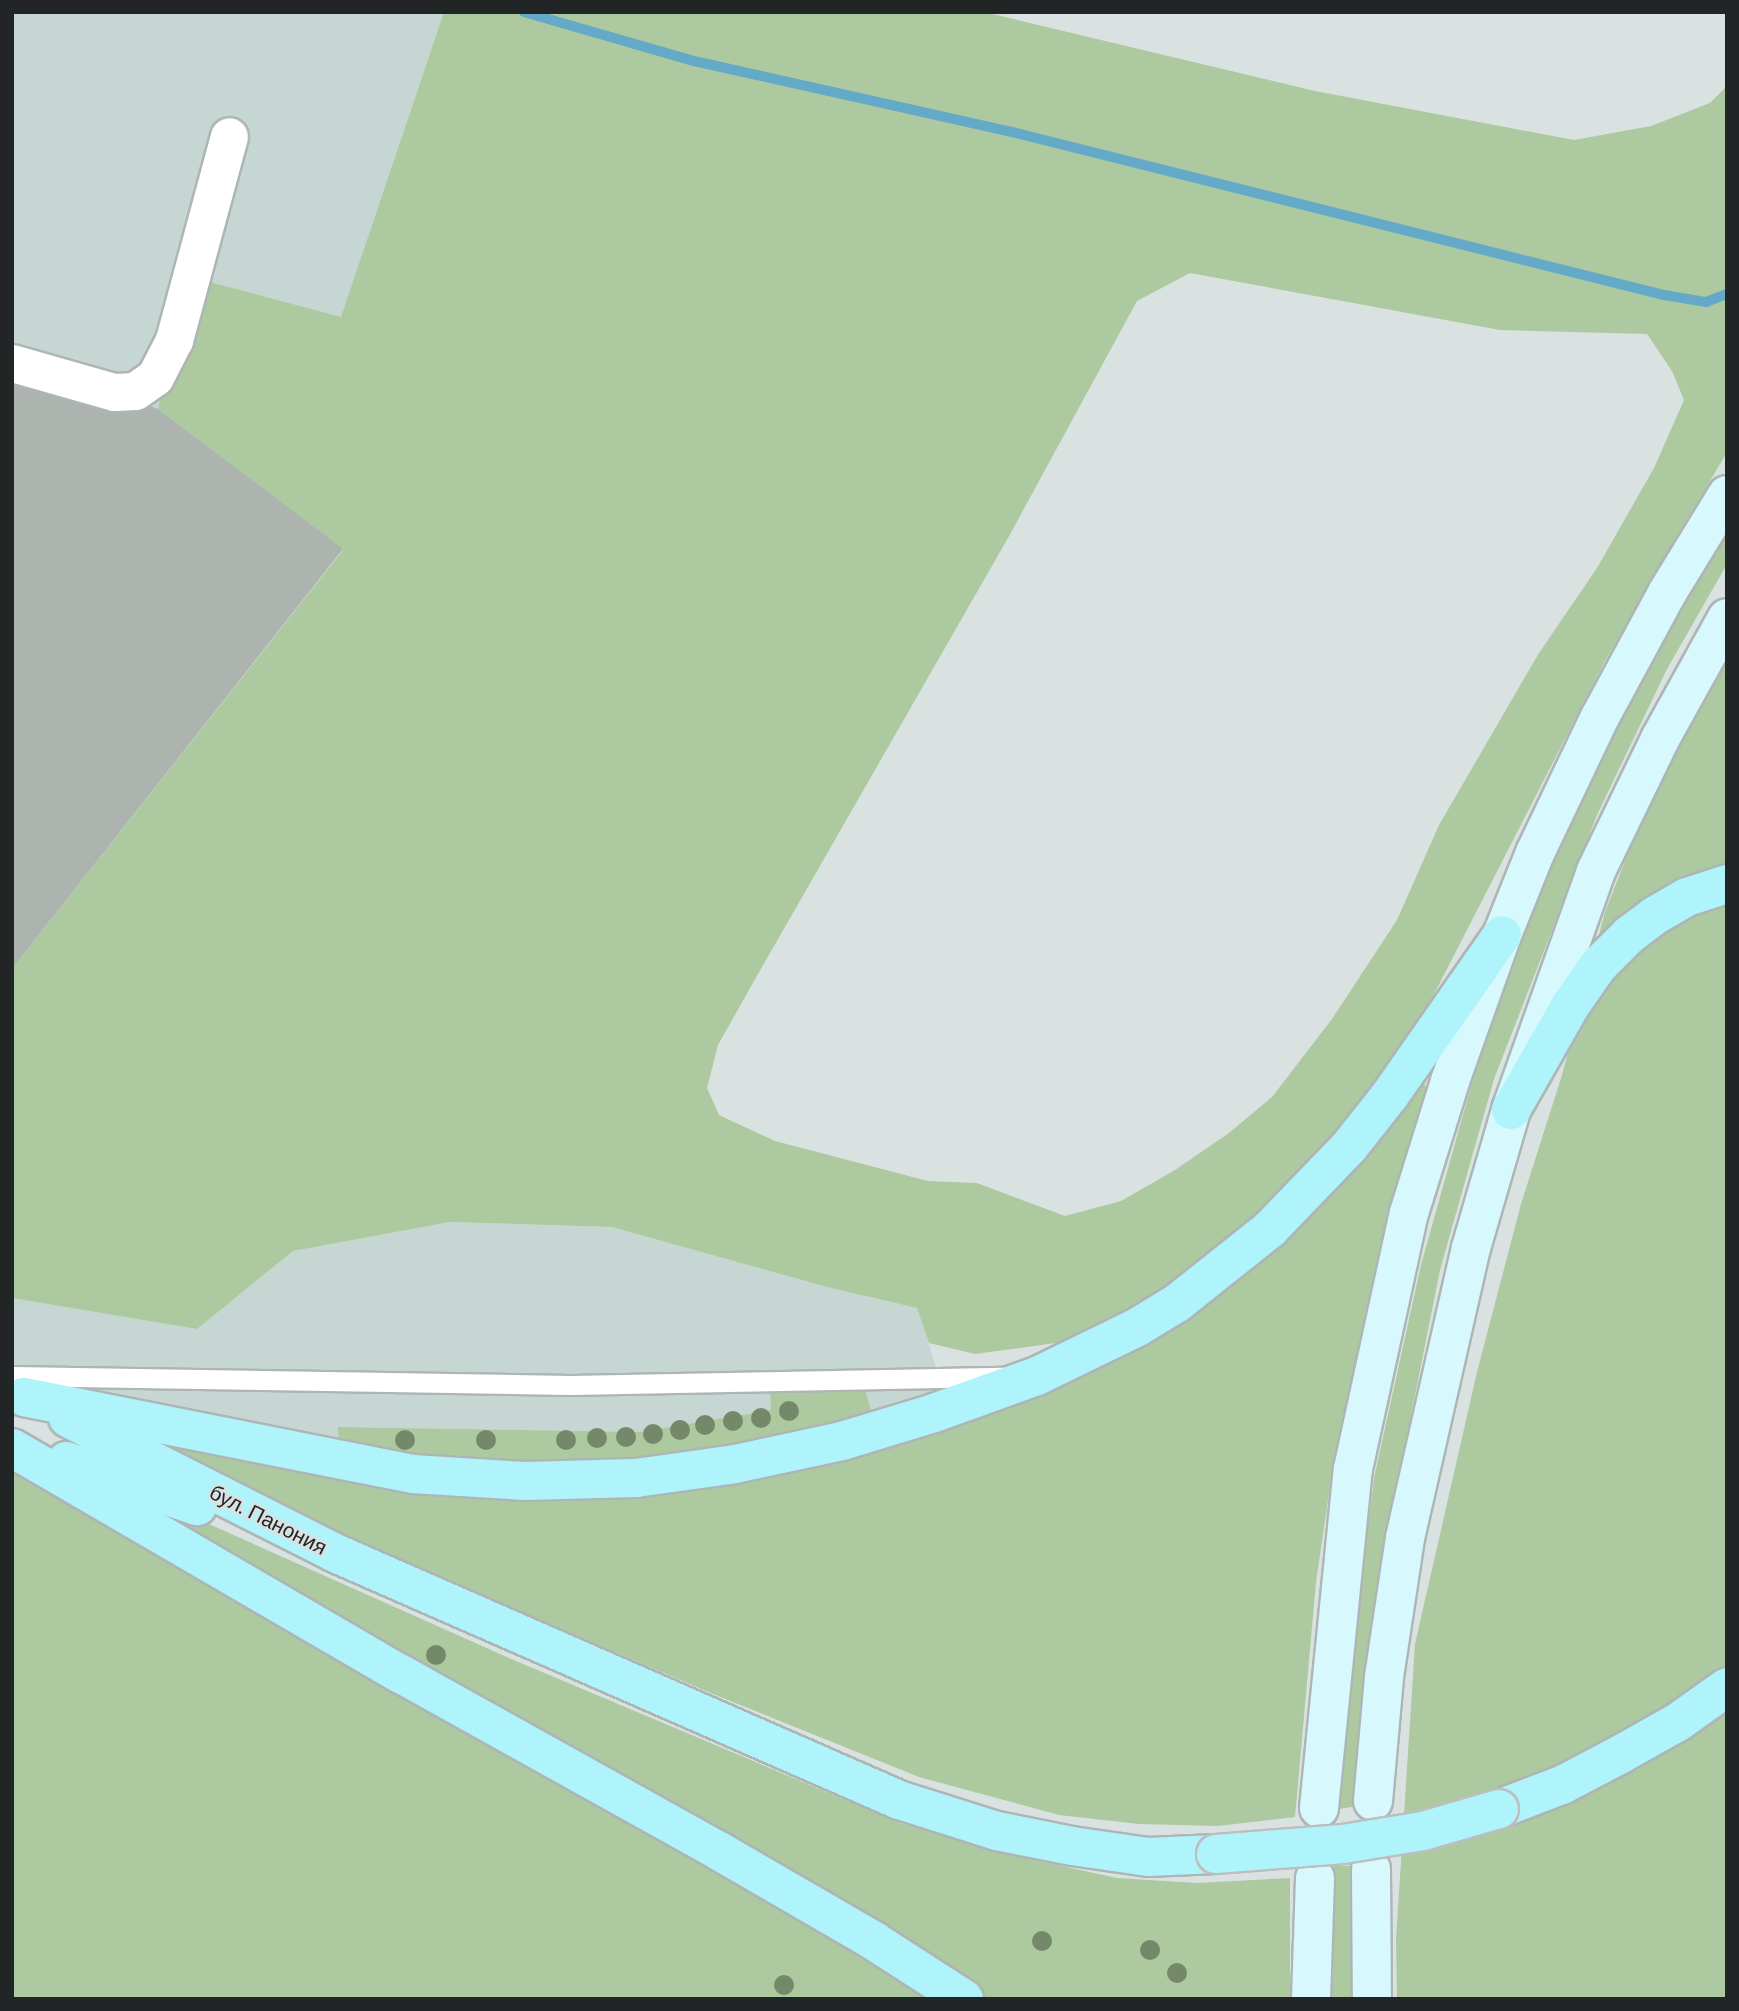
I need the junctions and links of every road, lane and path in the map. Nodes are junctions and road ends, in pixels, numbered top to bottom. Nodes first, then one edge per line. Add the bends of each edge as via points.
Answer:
1 (229, 136) dead end
2 (12, 363) edge
3 (1727, 495) edge
4 (1727, 618) edge
5 (1727, 884) edge
6 (1502, 935) junction
7 (1511, 1110) junction
8 (1037, 1376) junction
9 (16, 1388) edge
10 (12, 1443) edge
11 (12, 1448) edge
12 (335, 1553) junction
13 (1727, 1687) edge
14 (1373, 1801) dead end
15 (1319, 1808) dead end
16 (1371, 1869) dead end
17 (1315, 1878) dead end
18 (964, 1999) edge
19 (1311, 1999) edge
20 (1372, 1999) edge

1 - 2 street via 174,340 155,377 135,391 114,392
3 - 6 street via 1600,717 1535,853
4 - 7 street via 1660,739 1596,871
5 - 7 main road via 1687,897 1654,916 1598,966
6 - 8 main road via 1358,1137 1270,1229 1177,1303 1100,1348
6 - 15 street via 1409,1213 1358,1444
7 - 14 street via 1471,1248 1405,1538 1384,1677
8 - 9 lane via 571,1385
8 - 9 main road via 842,1441 735,1464 636,1478 526,1481 413,1474
9 - 12 main road, бул. Панония
10 - 12 main road, бул. Панония
11 - 18 main road via 401,1674 719,1851
12 - 13 main road, bridge via 899,1800 997,1832 1148,1857 1343,1844 1423,1831 1499,1809 1562,1786 1678,1722
16 - 20 street
17 - 19 street

